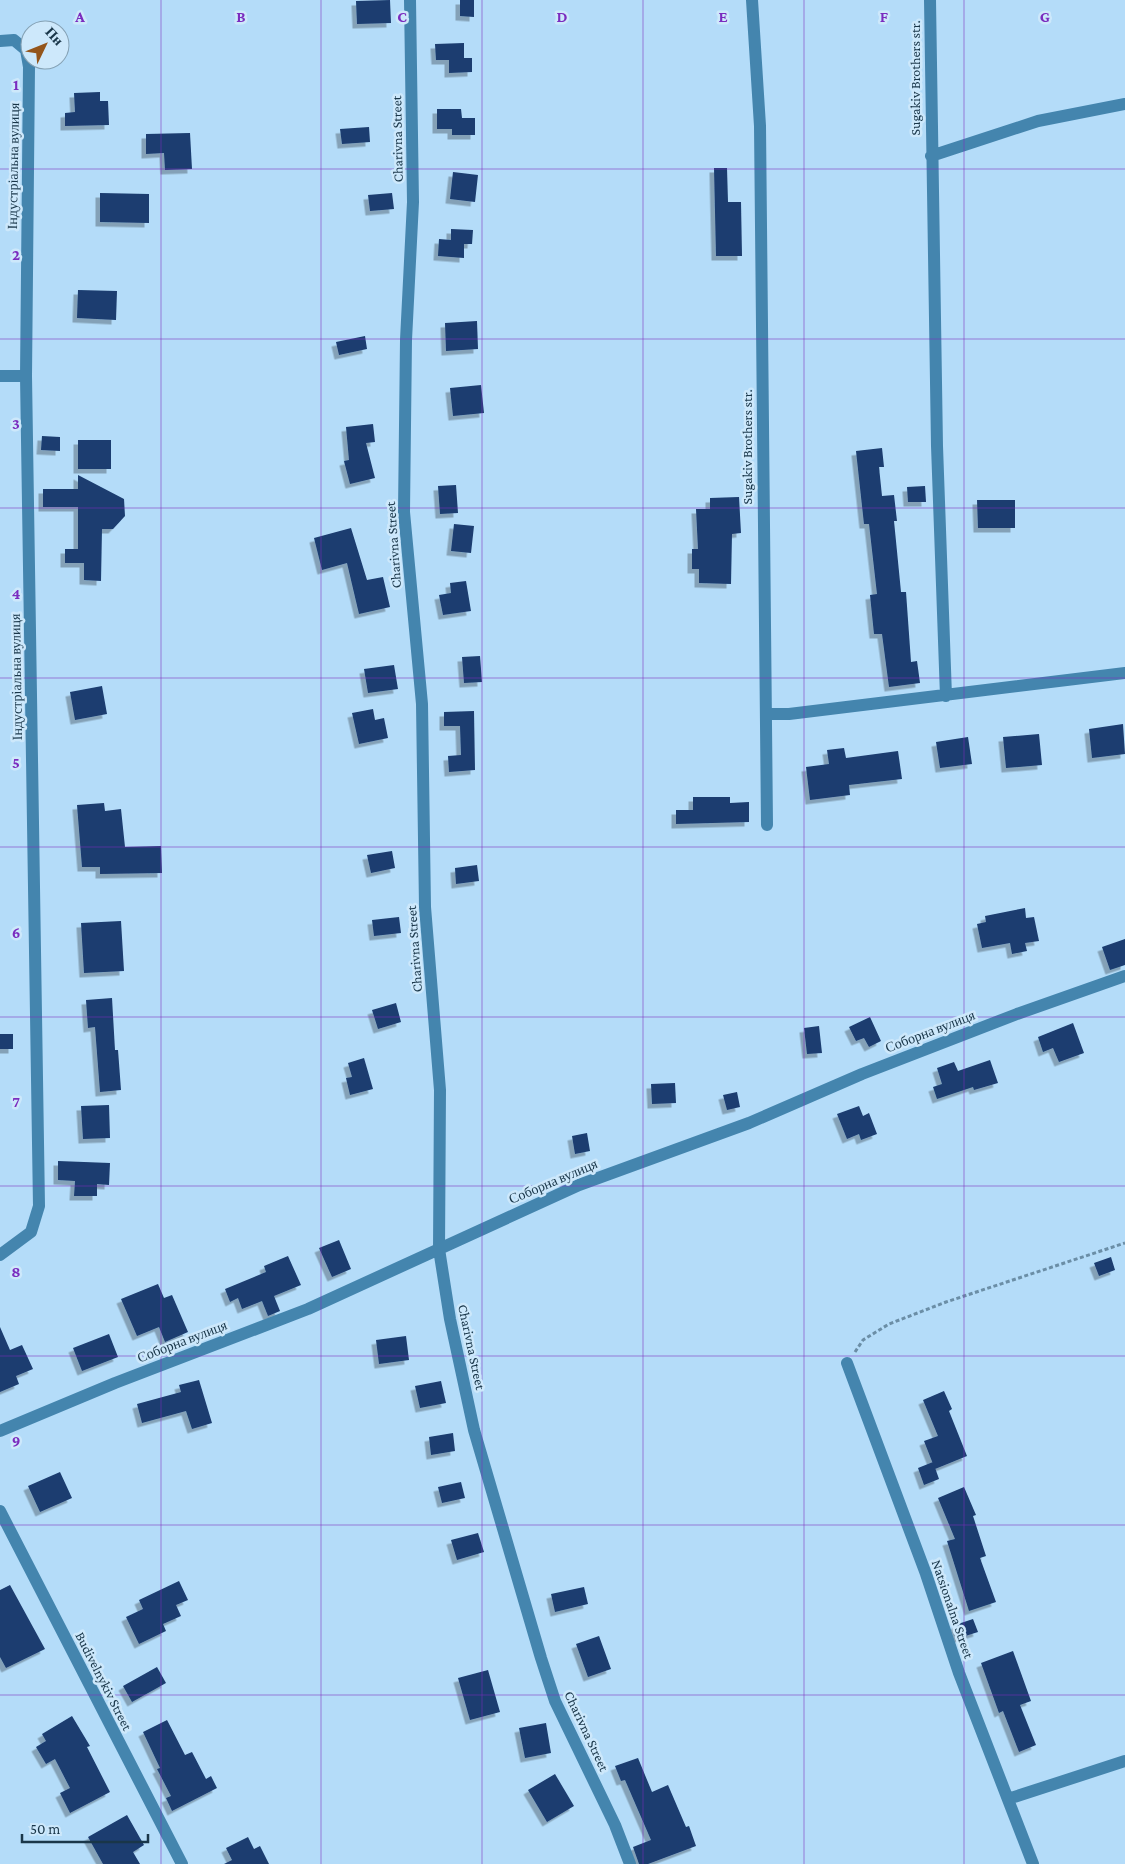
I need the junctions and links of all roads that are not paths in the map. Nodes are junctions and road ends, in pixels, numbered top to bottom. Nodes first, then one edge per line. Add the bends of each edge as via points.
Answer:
1 (410, 0) edge
2 (752, 0) edge
3 (930, 0) edge
4 (0, 41) edge
5 (1125, 104) edge
6 (931, 156) junction
7 (0, 376) edge
8 (26, 376) junction
9 (1125, 672) edge
10 (946, 696) junction
11 (767, 714) junction
12 (767, 826) dead end
13 (1125, 976) edge
14 (439, 1249) junction
15 (0, 1255) edge
16 (847, 1363) road end
17 (0, 1431) edge
18 (0, 1511) edge
19 (1125, 1761) edge
20 (1008, 1799) junction
21 (1029, 1863) edge
22 (182, 1864) edge
23 (630, 1864) edge

1 - 14 street, Charivna Street via 414,202 406,340 404,512 422,704 425,907 440,1090
2 - 11 street, Sugakiv Brothers str. via 760,126 764,676
3 - 6 street, Sugakiv Brothers str.
4 - 8 street, Індустріальна вулиця via 14,40 26,50 29,67
5 - 6 street via 1038,121
6 - 10 street, Sugakiv Brothers str.
7 - 8 street
8 - 15 street, Індустріальна вулиця via 40,1206 31,1232
9 - 10 street
10 - 11 street
11 - 12 street, Sugakiv Brothers str.
13 - 14 street, Соборна вулиця via 1017,1014 862,1074 749,1123 579,1185
14 - 17 street, Соборна вулиця via 308,1309 114,1383
14 - 23 street, Charivna Street via 474,1430 541,1658 555,1701
16 - 20 street, Natsionalna Street
18 - 22 street, Budivelnykiv Street
19 - 20 street
20 - 21 street, Natsionalna Street

